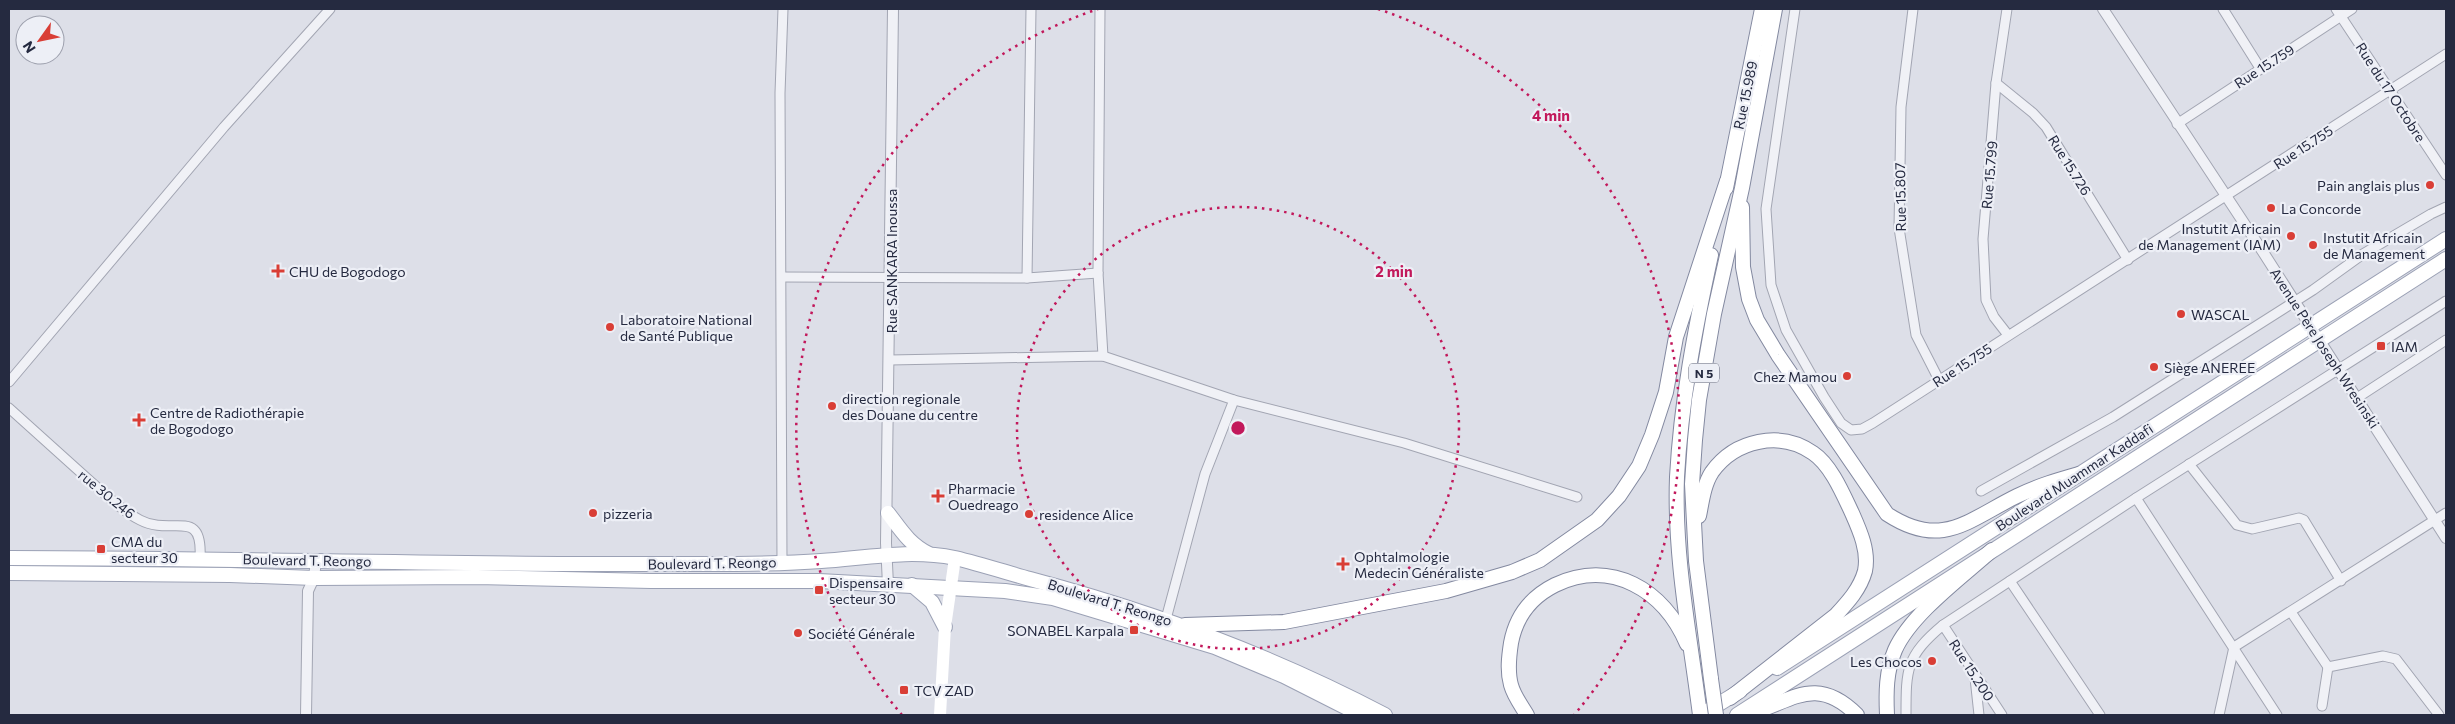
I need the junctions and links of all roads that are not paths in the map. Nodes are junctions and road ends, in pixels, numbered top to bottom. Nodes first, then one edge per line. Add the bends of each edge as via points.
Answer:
1 (330, 9) edge
2 (783, 9) edge
3 (893, 9) edge
4 (1031, 9) edge
5 (1100, 9) edge
6 (1762, 9) edge
7 (1775, 9) edge
8 (1795, 9) edge
9 (1913, 9) edge
10 (2007, 9) edge
11 (2102, 9) edge
12 (2222, 9) edge
13 (2352, 9) edge
14 (2339, 12) edge
15 (2446, 54) edge
16 (2260, 68) junction
17 (1996, 83) junction
18 (2391, 90) junction
19 (2177, 124) junction
20 (2446, 175) edge
21 (1728, 181) junction
22 (1742, 188) junction
23 (2226, 198) junction
24 (2446, 207) edge
25 (2446, 239) edge
26 (2446, 259) edge
27 (2128, 260) junction
28 (1098, 273) junction
29 (782, 277) junction
30 (1027, 278) junction
31 (891, 279) junction
32 (2294, 301) junction
33 (2446, 301) edge
34 (2311, 328) junction
35 (2008, 336) junction
36 (2446, 340) edge
37 (2320, 342) junction
38 (1103, 356) junction
39 (890, 360) junction
40 (2339, 370) junction
41 (1939, 380) junction
42 (9, 382) edge
43 (2357, 398) junction
44 (1234, 400) junction
45 (9, 408) edge
46 (2189, 464) junction
47 (2079, 474) junction
48 (1981, 491) dead end
49 (1577, 497) dead end
50 (2136, 498) junction
51 (888, 513) junction
52 (2446, 513) edge
53 (2434, 520) junction
54 (2446, 538) edge
55 (1992, 550) junction
56 (886, 554) junction
57 (929, 555) junction
58 (9, 558) edge
59 (200, 558) junction
60 (955, 558) junction
61 (309, 560) junction
62 (1696, 561) junction
63 (782, 562) junction
64 (9, 573) edge
65 (2010, 581) junction
66 (2341, 581) junction
67 (308, 583) junction
68 (888, 585) junction
69 (912, 585) junction
70 (952, 588) junction
71 (2291, 612) junction
72 (1166, 618) junction
73 (1185, 625) junction
74 (1944, 626) junction
75 (945, 627) junction
76 (2234, 647) junction
77 (1692, 656) junction
78 (2328, 667) junction
79 (1975, 676) junction
80 (1730, 698) junction
81 (2322, 706) dead end
82 (2446, 707) edge
83 (306, 715) edge
84 (940, 715) edge
85 (1360, 715) edge
86 (1385, 715) edge
87 (1526, 715) edge
88 (1701, 715) edge
89 (1716, 715) edge
90 (1737, 715) edge
91 (1743, 715) edge
92 (1857, 715) edge
93 (1887, 715) edge
94 (1906, 715) edge
95 (1979, 715) edge
96 (2002, 715) edge
97 (2100, 715) edge
98 (2219, 715) edge
99 (2277, 715) edge
100 (2437, 715) edge

1 - 42 street via 224,127
2 - 29 street via 780,92
3 - 31 street, Rue SANKARA Inoussa
4 - 30 street
5 - 28 street
6 - 21 main road, Rue 15.989 / N 5
7 - 22 main road, N 5
8 - 41 street, Rue 15.755 via 1766,209 1771,286 1786,330 1824,398 1841,423 1850,430 1873,424
9 - 41 street, Rue 15.807 via 1901,107 1899,228 1916,334
10 - 17 street, Rue 15.799
11 - 19 street, Avenue Père Joseph Wresinski
12 - 16 street
13 - 14 street, Rue 15.759
14 - 16 street, Rue 15.759
14 - 18 street, Rue du 17 Octobre
15 - 18 street, Rue 15.755
16 - 19 street, Rue 15.759
17 - 27 street, Rue 15.726 via 2046,127
17 - 35 street, Rue 15.799 via 1984,272 1986,300
18 - 20 street, Rue du 17 Octobre
18 - 23 street, Rue 15.755
19 - 23 street, Avenue Père Joseph Wresinski
21 - 73 main road via 1676,337 1666,392 1652,435 1639,466 1619,496 1597,520 1540,560 1512,572 1446,590 1284,622
21 - 77 main road, N 5 via 1690,358 1677,478 1681,575
22 - 47 main road via 1742,267 1757,320 1887,514 1914,529 1949,530 2018,495
22 - 62 main road, N 5 via 1729,239 1699,400 1692,484
23 - 27 street, Rue 15.755
23 - 32 street, Avenue Père Joseph Wresinski
24 - 32 street via 2363,254
25 - 34 main road, Boulevard Muammar Kaddafi
26 - 37 main road, Boulevard Muammar Kaddafi
27 - 35 street, Rue 15.755
28 - 30 street
28 - 38 street
29 - 31 street
29 - 63 street
30 - 31 street
31 - 39 street, Rue SANKARA Inoussa
32 - 34 street, Avenue Père Joseph Wresinski
32 - 48 street via 2113,417
33 - 40 street
34 - 37 street, Avenue Père Joseph Wresinski
34 - 47 main road, Boulevard Muammar Kaddafi
35 - 41 street, Rue 15.755
36 - 43 street
37 - 40 street, Avenue Père Joseph Wresinski
37 - 55 main road, Boulevard Muammar Kaddafi
38 - 39 street
38 - 44 street
39 - 51 street, Rue SANKARA Inoussa
40 - 43 street, Avenue Père Joseph Wresinski
40 - 46 street
43 - 53 street, Avenue Père Joseph Wresinski
44 - 49 street via 1404,443
44 - 72 street via 1205,474
45 - 59 street, rue 30.246 via 126,512 154,526 190,526 198,532
46 - 50 street
46 - 66 street via 2237,525 2252,529 2299,518 2304,520
47 - 80 main road, Boulevard Muammar Kaddafi
50 - 65 street
50 - 76 street
51 - 56 street, Rue SANKARA Inoussa
51 - 57 main road via 914,547
52 - 53 street
53 - 54 street, Avenue Père Joseph Wresinski
53 - 66 street
55 - 90 main road, Boulevard Muammar Kaddafi
55 - 93 main road via 1933,603 1895,650 1886,689
56 - 57 main road, Boulevard T. Reongo
56 - 63 main road, Boulevard T. Reongo via 818,562
56 - 68 street, Rue SANKARA Inoussa
57 - 60 main road, Boulevard T. Reongo
58 - 59 main road, Boulevard T. Reongo
59 - 61 main road, Boulevard T. Reongo
60 - 70 main road
60 - 72 main road, Boulevard T. Reongo
61 - 63 main road, Boulevard T. Reongo via 478,564
61 - 67 street
62 - 80 main road via 1697,528 1711,474 1723,459 1743,445 1760,441 1786,442 1814,453 1845,498 1866,554 1861,584 1836,615
62 - 89 main road, N 5, bridge
64 - 67 main road, Boulevard T. Reongo via 230,575
65 - 74 street
65 - 97 street
66 - 71 street
67 - 68 main road, Boulevard T. Reongo via 477,577 819,581
67 - 83 street
68 - 69 main road, Boulevard T. Reongo
69 - 70 main road, Boulevard T. Reongo
69 - 75 main road via 932,602
70 - 75 main road
70 - 85 main road, Boulevard T. Reongo via 1053,598 1164,630 1284,676
71 - 76 street
71 - 78 street
72 - 73 main road, Boulevard T. Reongo
73 - 86 main road, Boulevard T. Reongo via 1271,660
74 - 79 street, Rue 15.200
74 - 94 street via 1922,642 1909,664
75 - 84 main road
76 - 98 street
76 - 99 street
77 - 87 main road via 1668,612 1650,593 1622,578 1592,574 1567,580 1540,592 1513,630 1509,671 1515,695
77 - 88 main road, N 5
78 - 81 street
78 - 100 street via 2383,656 2396,659
79 - 95 street
79 - 96 street, Rue 15.200
80 - 88 main road, Boulevard Muammar Kaddafi
82 - 100 street
91 - 92 main road via 1791,697 1813,693 1840,701

